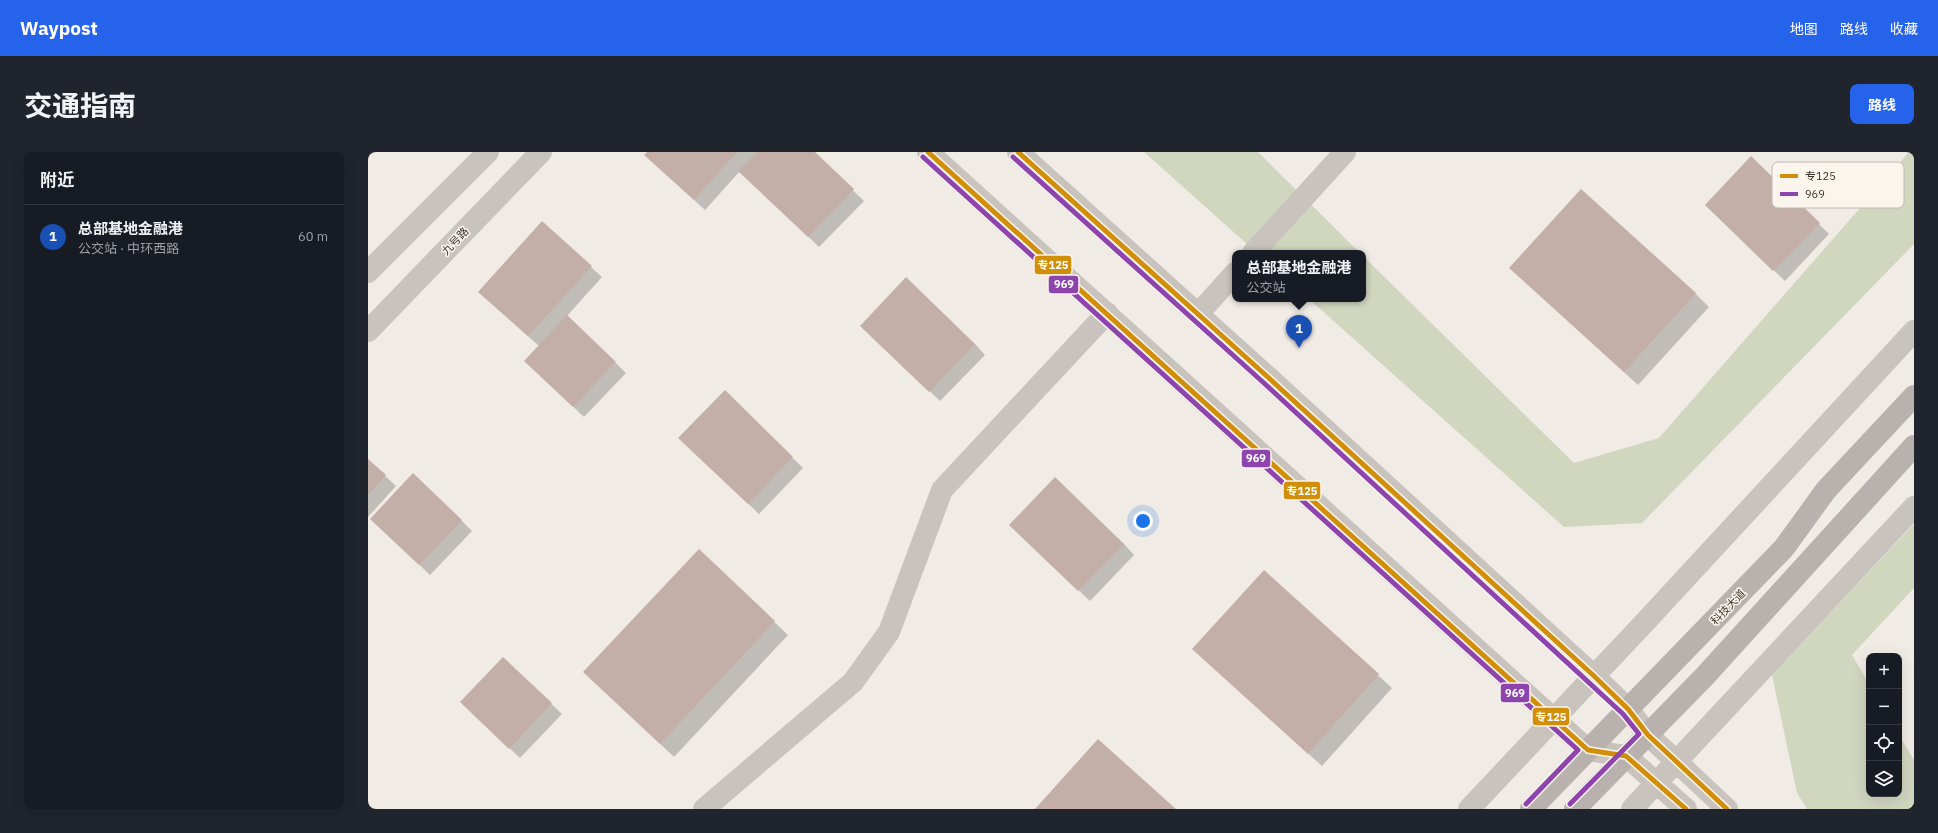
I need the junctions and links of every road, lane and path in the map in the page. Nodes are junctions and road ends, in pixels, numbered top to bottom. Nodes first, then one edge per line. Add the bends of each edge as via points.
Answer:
1 (488, 152) edge
2 (541, 152) edge
3 (928, 152) edge
4 (1018, 152) edge
5 (1345, 152) edge
6 (1256, 250) edge
7 (368, 272) edge
8 (1232, 276) edge
9 (1107, 313) junction
10 (1198, 314) junction
11 (368, 331) edge
12 (1914, 331) edge
13 (1914, 396) edge
14 (1914, 446) edge
15 (1914, 507) edge
16 (1594, 676) junction
17 (1628, 709) junction
18 (1554, 718) junction
19 (1648, 734) junction
20 (1588, 750) junction
21 (1626, 756) junction
22 (1677, 762) junction
23 (1657, 783) junction
24 (704, 809) edge
25 (1468, 809) edge
26 (1531, 809) edge
27 (1575, 809) edge
28 (1632, 809) edge
29 (1686, 809) edge
30 (1727, 809) edge

1 - 7 street
2 - 11 street, 九号路
3 - 9 street
4 - 10 street
5 - 6 street
8 - 10 street
9 - 18 street
9 - 24 street via 942,490 889,632 852,682
10 - 16 street
12 - 16 street
13 - 17 main road, 科技大道 via 1826,490 1784,548
14 - 19 main road via 1704,678
15 - 22 street
16 - 17 street
16 - 18 street
17 - 19 street
17 - 20 main road, 科技大道
18 - 20 street
18 - 25 street
19 - 21 main road
19 - 22 street
20 - 21 street
20 - 26 main road, 科技大道
21 - 23 street
21 - 27 main road
22 - 23 street
22 - 30 street
23 - 28 street
23 - 29 street

